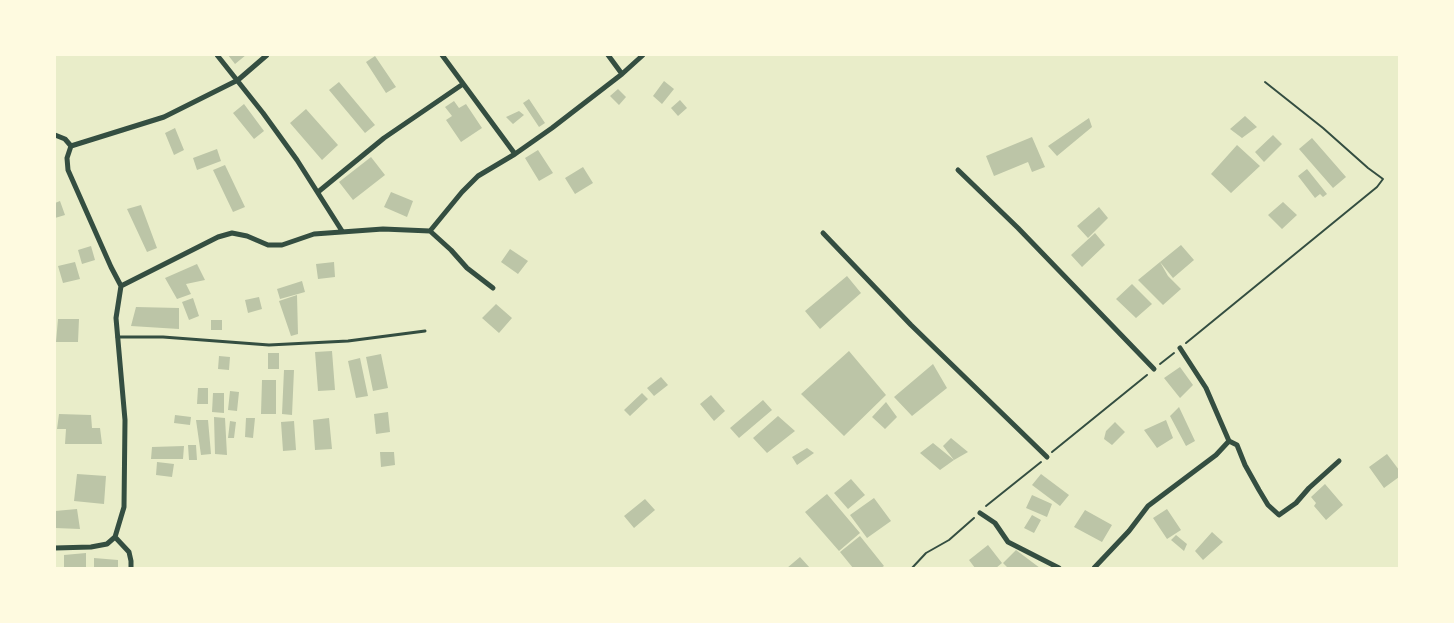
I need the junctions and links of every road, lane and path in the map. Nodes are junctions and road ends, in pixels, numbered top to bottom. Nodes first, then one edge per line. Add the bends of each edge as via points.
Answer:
1 (217, 55) edge
2 (267, 55) edge
3 (442, 55) edge
4 (608, 55) edge
5 (643, 55) edge
6 (622, 74) junction
7 (238, 80) junction
8 (1264, 82) dead end
9 (464, 84) junction
10 (55, 134) edge
11 (71, 146) junction
12 (515, 154) junction
13 (958, 170) dead end
14 (318, 192) junction
15 (342, 231) junction
16 (430, 231) junction
17 (823, 233) dead end
18 (121, 286) junction
19 (494, 288) dead end
20 (425, 331) dead end
21 (118, 338) junction
22 (1180, 348) junction
23 (1154, 369) junction
24 (1229, 441) junction
25 (1047, 457) junction
26 (1338, 461) dead end
27 (980, 513) junction
28 (115, 537) junction
29 (55, 548) edge
30 (131, 568) edge
31 (912, 568) edge
32 (1059, 568) edge
33 (1094, 568) edge

1 - 7 street
2 - 7 street
3 - 9 street
4 - 6 street
5 - 6 street
6 - 12 street
7 - 11 street via 164,117
7 - 14 street
8 - 22 path via 1383,179
9 - 12 street
9 - 14 street via 384,138
10 - 11 street
11 - 18 street via 68,170
12 - 16 street via 478,176
13 - 23 street
14 - 15 street
15 - 16 street via 383,228
15 - 18 street via 314,234 282,245 268,245 232,233
16 - 19 street
17 - 25 street via 911,325
18 - 21 street via 116,318
20 - 21 lane via 348,342 269,345 163,337
21 - 28 street via 125,430 124,507
22 - 23 path
22 - 24 street via 1206,388
23 - 25 path
24 - 26 street via 1237,446 1259,490 1279,516
24 - 33 street via 1216,455 1148,506
25 - 27 path
27 - 31 path via 949,540 926,553
27 - 32 street via 995,523 1008,542
28 - 29 street via 107,544 91,547
28 - 30 street via 129,552

